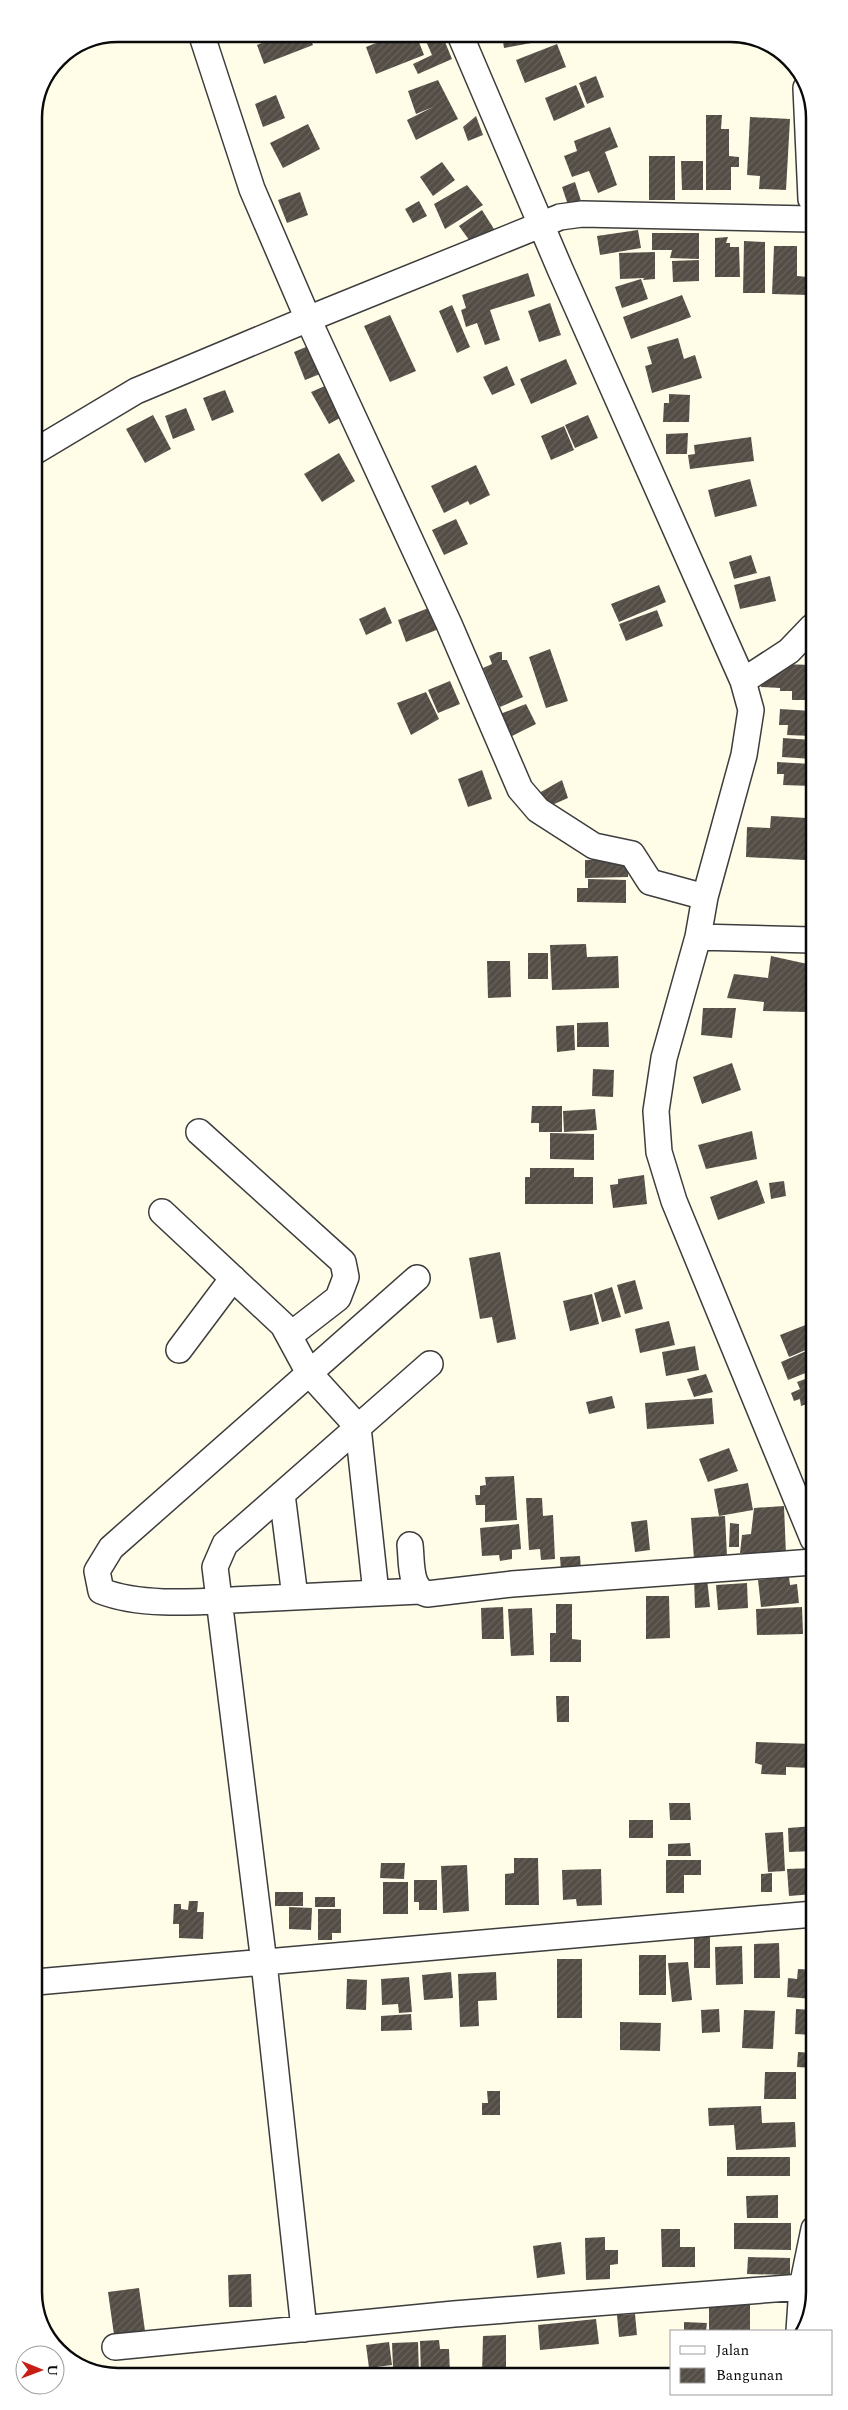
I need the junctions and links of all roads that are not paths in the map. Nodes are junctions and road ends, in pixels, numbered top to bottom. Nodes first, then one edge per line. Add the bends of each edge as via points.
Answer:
1 (204, 42) edge
2 (464, 43) edge
3 (806, 219) edge
4 (542, 223) junction
5 (308, 319) junction
6 (42, 447) edge
7 (806, 633) edge
8 (743, 681) junction
9 (705, 896) junction
10 (698, 937) junction
11 (806, 940) edge
12 (199, 1132) dead end
13 (162, 1212) dead end
14 (233, 1278) junction
15 (417, 1278) dead end
16 (289, 1336) junction
17 (179, 1350) dead end
18 (430, 1364) dead end
19 (310, 1372) junction
20 (358, 1428) junction
21 (282, 1494) junction
22 (806, 1522) edge
23 (410, 1545) dead end
24 (806, 1563) edge
25 (420, 1591) junction
26 (376, 1593) junction
27 (295, 1597) junction
28 (220, 1600) junction
29 (806, 1915) edge
30 (264, 1963) junction
31 (42, 1982) edge
32 (806, 2286) edge
33 (304, 2329) junction
34 (115, 2347) dead end

1 - 5 street via 252,189
2 - 4 street
3 - 4 street via 582,214
4 - 5 street
4 - 8 street
5 - 6 street via 136,391
5 - 9 street via 449,624 520,789 538,810 594,846 632,854 650,882
7 - 8 street via 789,650
8 - 9 street via 751,710 744,755
9 - 10 street
10 - 11 street
10 - 22 street via 664,1058 656,1111 659,1152 674,1201
12 - 16 street via 343,1262 346,1277 338,1298
13 - 14 street
14 - 16 street via 283,1325
14 - 17 street
15 - 19 street
16 - 19 street
18 - 20 street
19 - 20 street
19 - 28 street via 111,1548 97,1571 101,1591 120,1598
20 - 21 street
20 - 26 street
21 - 27 street
21 - 28 street via 225,1544 215,1567
23 - 25 street via 415,1585
24 - 25 street via 427,1594
25 - 26 street
26 - 27 street
27 - 28 street
28 - 30 street
29 - 30 street
30 - 31 street
30 - 33 street
32 - 33 street
33 - 34 street

